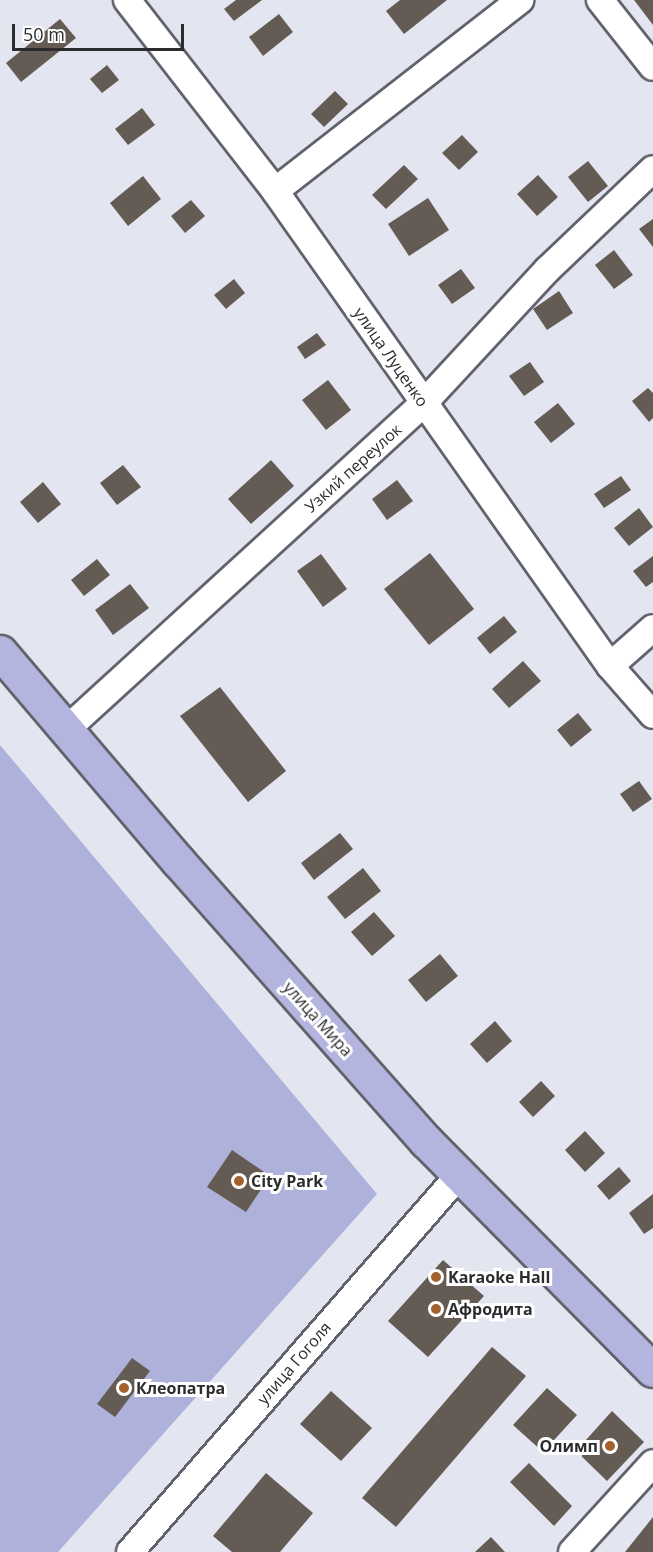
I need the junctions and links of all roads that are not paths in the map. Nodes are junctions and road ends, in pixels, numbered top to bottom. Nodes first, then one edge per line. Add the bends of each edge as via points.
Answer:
1 (127, 0) edge
2 (520, 0) edge
3 (600, 0) edge
4 (653, 67) edge
5 (653, 169) edge
6 (275, 191) junction
7 (423, 404) junction
8 (653, 628) edge
9 (0, 652) edge
10 (610, 666) junction
11 (653, 715) edge
12 (67, 729) junction
13 (460, 1174) junction
14 (653, 1371) edge
15 (653, 1463) edge
16 (130, 1552) edge
17 (572, 1552) edge

1 - 6 street, улица Луценко
2 - 6 street
3 - 4 street
5 - 7 street, Узкий переулок via 547,270
6 - 7 street, улица Луценко
7 - 10 street, улица Луценко
7 - 12 street, Узкий переулок
8 - 10 street
9 - 12 main road, улица Мира
10 - 11 street, улица Луценко
12 - 13 main road, улица Мира via 178,861 426,1141
13 - 14 main road, улица Мира
13 - 16 street, улица Гоголя
15 - 17 street

